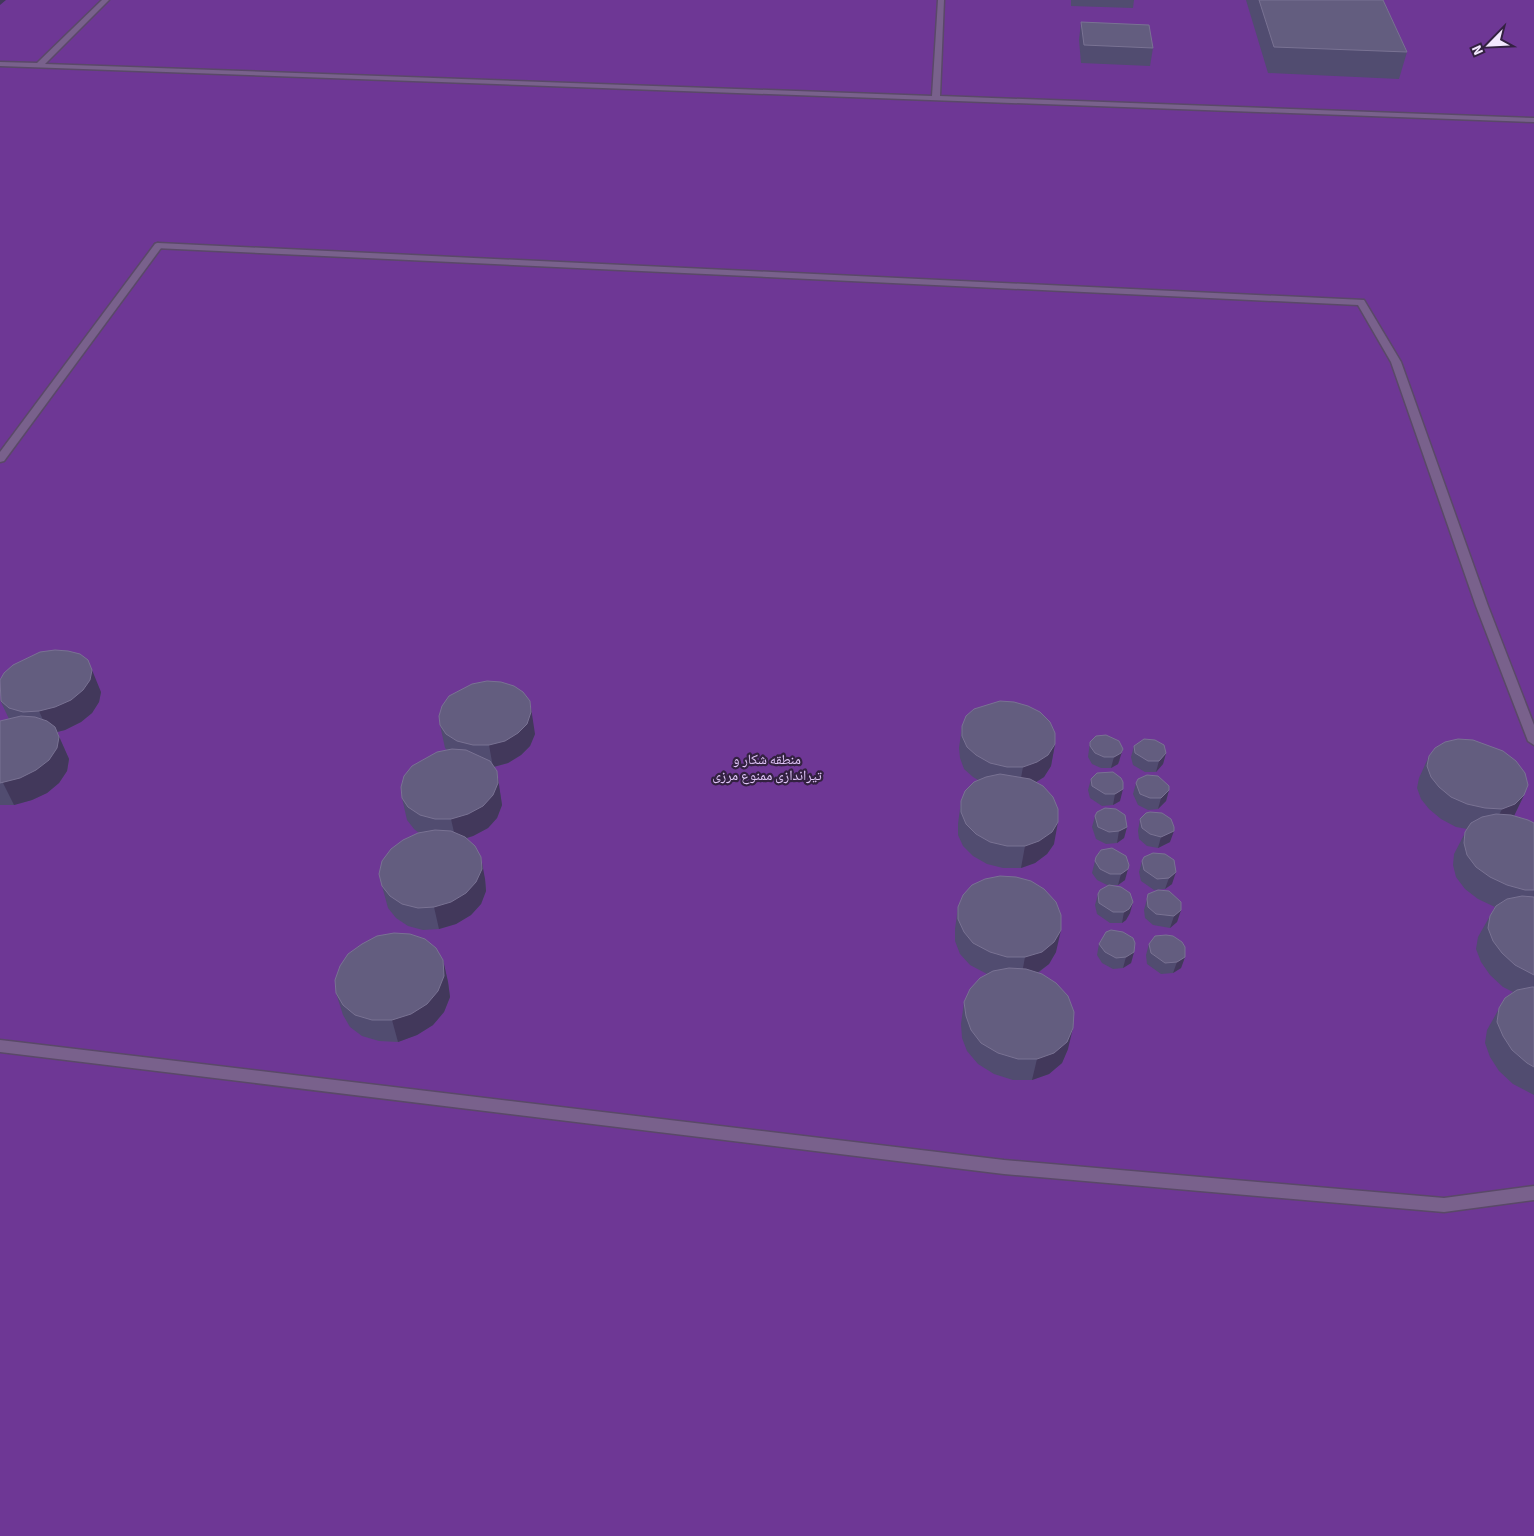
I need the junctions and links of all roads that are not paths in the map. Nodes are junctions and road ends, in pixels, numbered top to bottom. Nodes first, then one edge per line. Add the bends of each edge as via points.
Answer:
1 (106, 0) edge
2 (941, 0) edge
3 (0, 64) edge
4 (38, 66) junction
5 (936, 98) junction
6 (1534, 120) edge
7 (0, 458) edge
8 (1534, 741) edge
9 (0, 1046) edge
10 (1534, 1193) edge

1 - 4 street
2 - 5 street
3 - 4 street
4 - 5 street
5 - 6 street
7 - 8 street via 158,246 1361,302 1396,362 1482,606
9 - 10 street via 1004,1167 1444,1205

